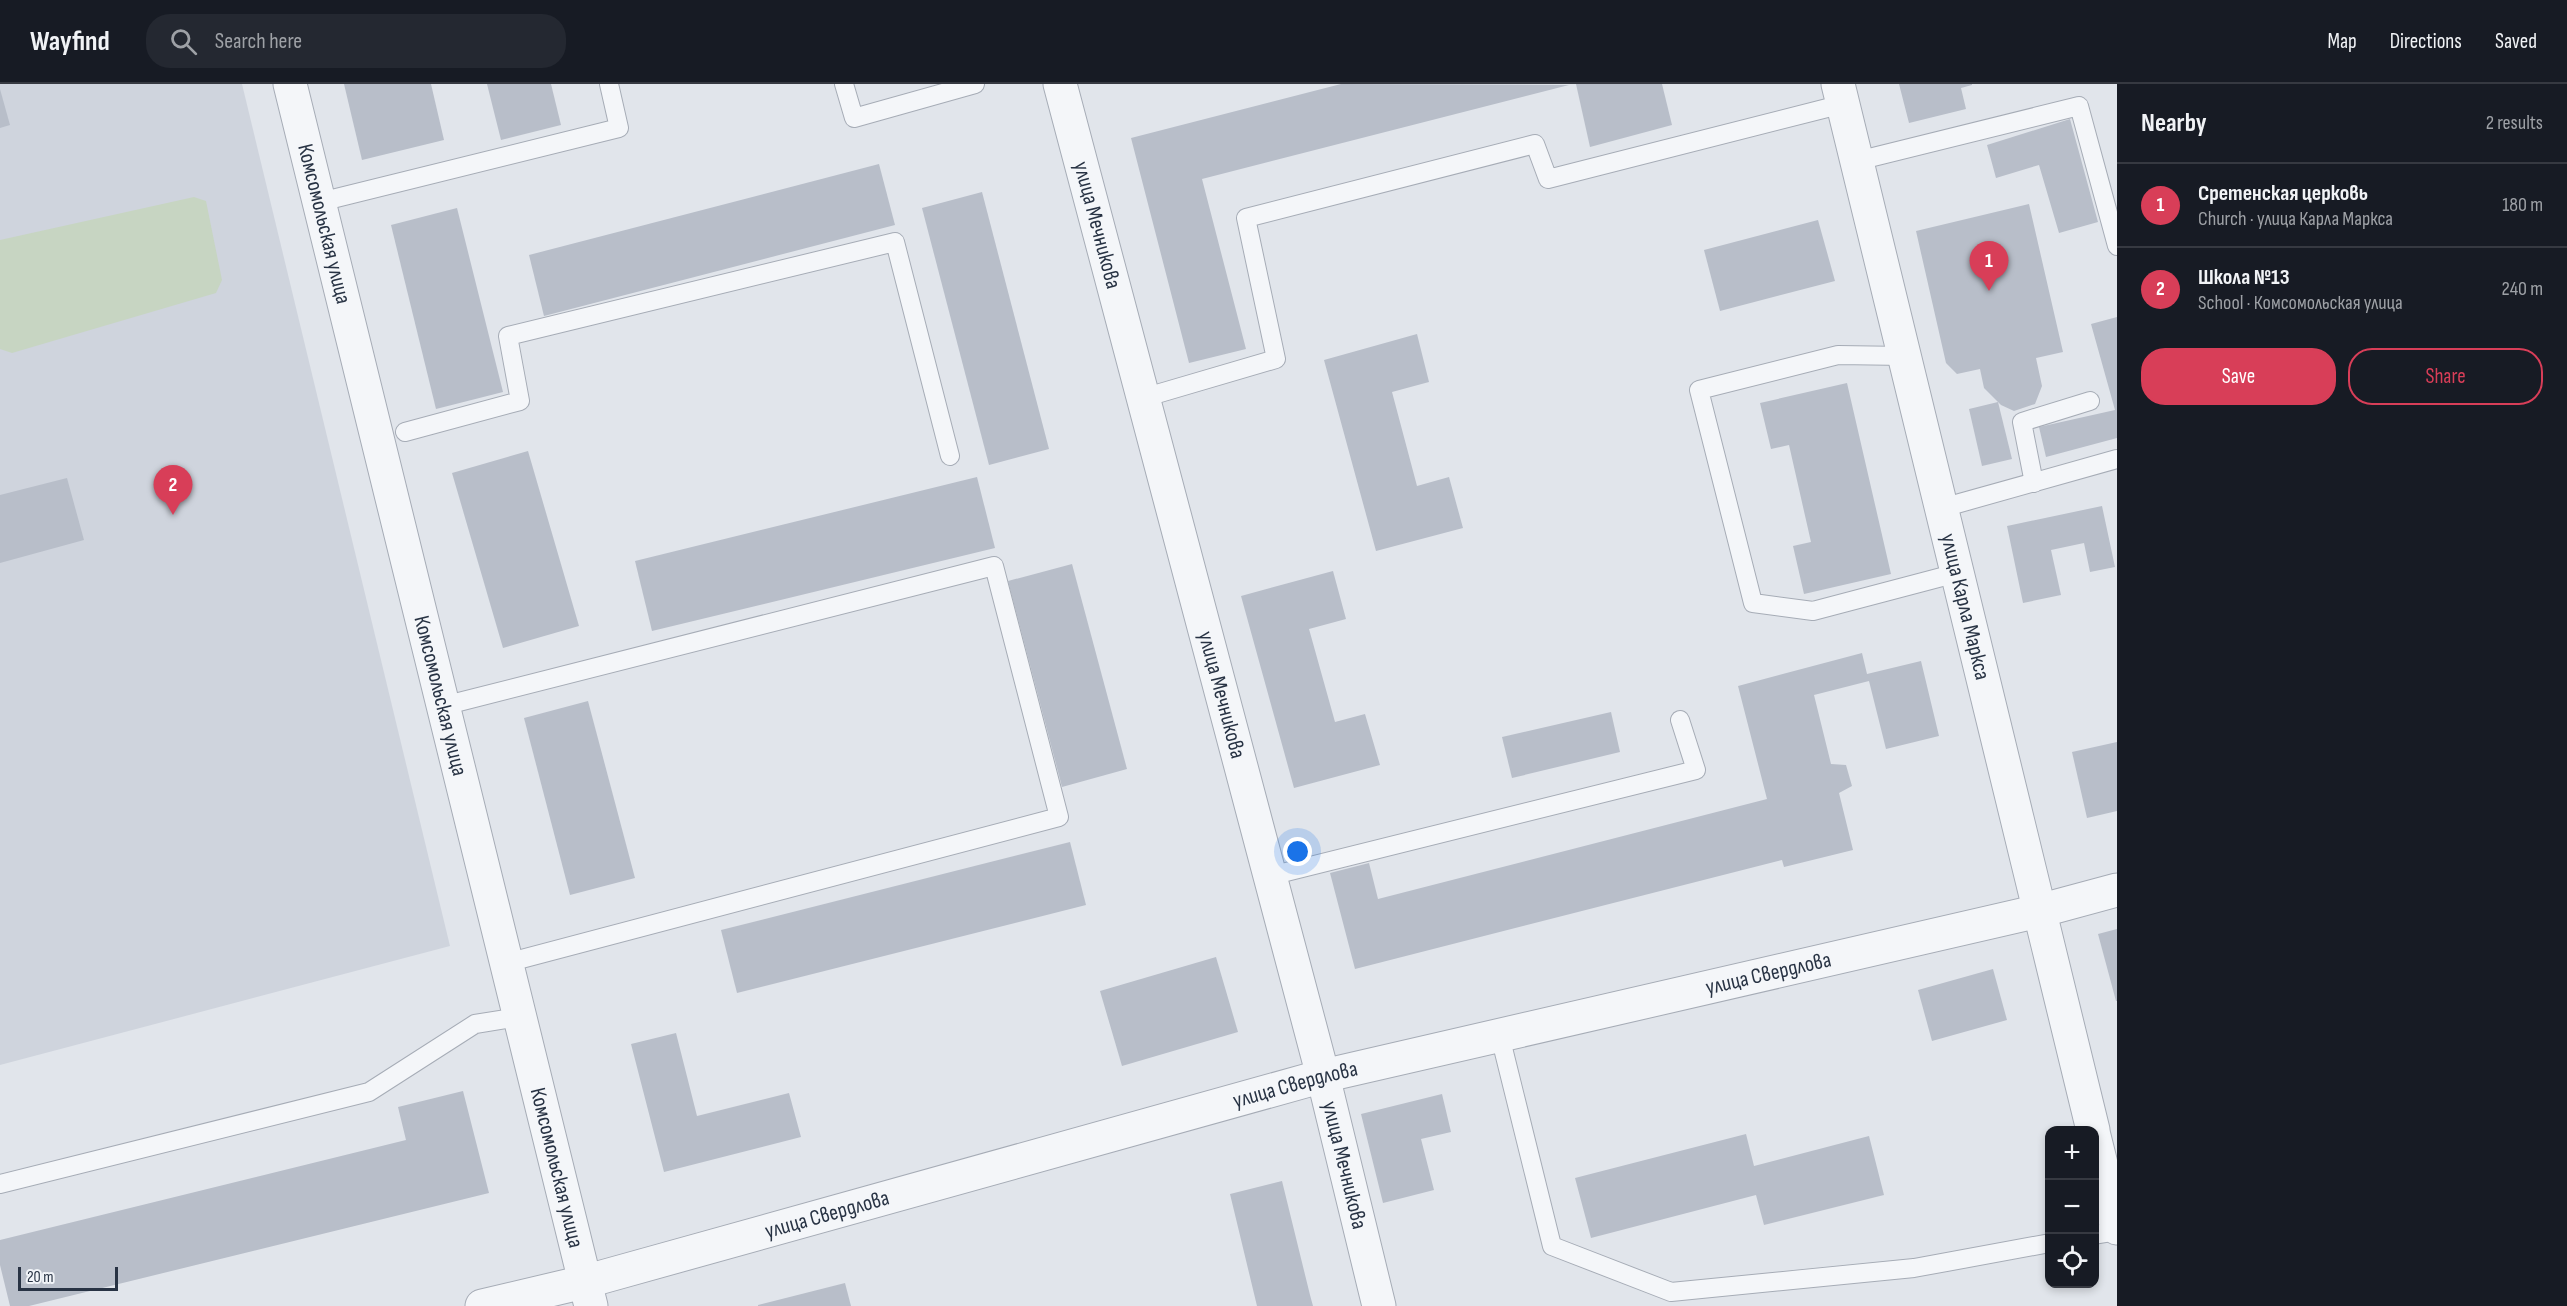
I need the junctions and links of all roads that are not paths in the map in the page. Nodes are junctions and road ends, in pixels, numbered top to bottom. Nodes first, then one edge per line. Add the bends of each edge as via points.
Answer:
1 (290, 84) edge
2 (609, 84) edge
3 (844, 84) edge
4 (975, 84) edge
5 (1060, 84) edge
6 (1841, 94) edge
7 (1857, 161) junction
8 (320, 202) junction
9 (2117, 246) edge
10 (1905, 356) junction
11 (1143, 398) junction
12 (2090, 401) dead end
13 (405, 432) dead end
14 (950, 456) dead end
15 (2117, 459) edge
16 (2034, 483) junction
17 (1942, 508) junction
18 (1957, 573) junction
19 (443, 706) junction
20 (1680, 720) dead end
21 (1270, 876) junction
22 (2117, 890) edge
23 (2039, 911) junction
24 (506, 963) junction
25 (519, 1017) junction
26 (1500, 1036) junction
27 (1323, 1076) junction
28 (2092, 1126) edge
29 (2099, 1156) edge
30 (0, 1184) edge
31 (2117, 1230) edge
32 (2099, 1234) edge
33 (2045, 1244) edge
34 (588, 1294) edge
35 (482, 1306) edge
36 (1379, 1306) edge

1 - 8 street, Комсомольская улица
2 - 8 lane via 619,128
3 - 4 lane via 854,118
5 - 11 street, улица Мечникова
6 - 7 street, улица Карла Маркса
6 - 11 lane via 1548,179 1535,144 1246,218 1276,359
7 - 9 lane via 2079,106
7 - 10 street, улица Карла Маркса
8 - 19 street, Комсомольская улица
10 - 17 street, улица Карла Маркса
10 - 18 lane via 1838,355 1699,390 1754,603 1813,611
11 - 21 street, улица Мечникова
12 - 16 lane via 2022,422
13 - 14 lane via 520,401 508,336 895,242
15 - 16 lane
16 - 17 lane
17 - 18 street, улица Карла Маркса
18 - 23 street, улица Карла Маркса
19 - 24 street, Комсомольская улица
19 - 24 lane via 994,566 1059,817
20 - 21 lane via 1696,770
21 - 27 street, улица Мечникова
22 - 23 street, улица Свердлова
23 - 26 street, улица Свердлова
23 - 28 street, улица Карла Маркса
24 - 25 street, Комсомольская улица
25 - 30 lane via 475,1024 369,1092
25 - 34 street, Комсомольская улица
26 - 27 street, улица Свердлова
26 - 33 lane via 1552,1246 1671,1292 1914,1268
27 - 34 street, улица Свердлова
27 - 36 street, улица Мечникова
29 - 31 street
31 - 32 lane
34 - 35 street, улица Свердлова

